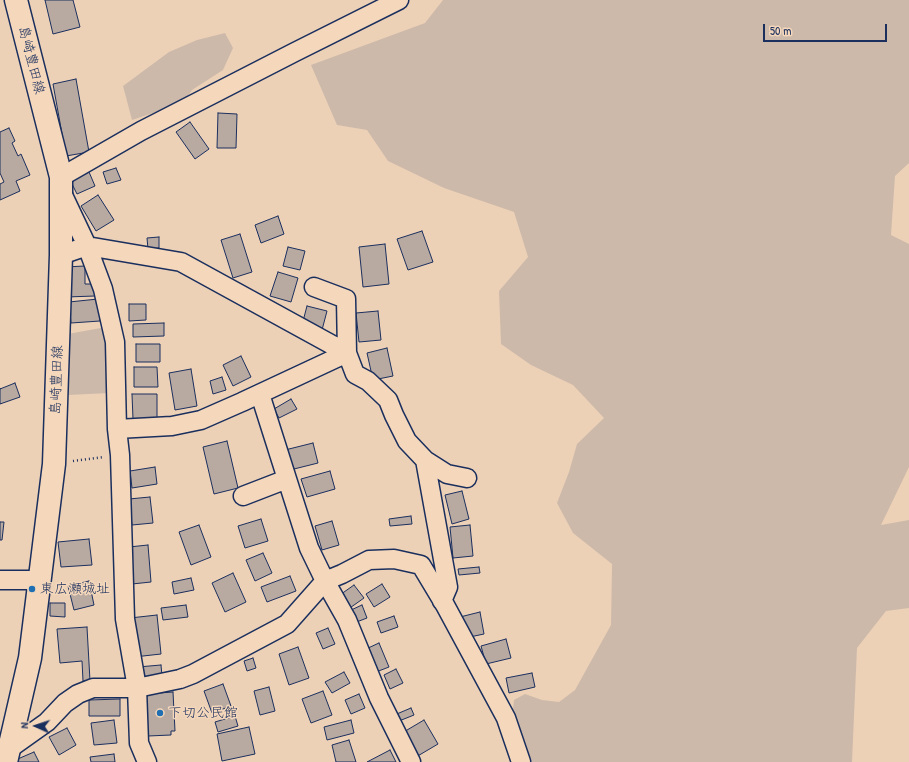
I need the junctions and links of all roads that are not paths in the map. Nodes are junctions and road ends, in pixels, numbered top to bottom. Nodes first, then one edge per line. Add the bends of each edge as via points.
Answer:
1 (16, 0) edge
2 (399, 0) edge
3 (61, 184) junction
4 (87, 246) junction
5 (61, 255) junction
6 (314, 287) dead end
7 (347, 353) junction
8 (260, 394) junction
9 (117, 428) junction
10 (425, 460) junction
11 (467, 478) dead end
12 (287, 479) junction
13 (244, 496) dead end
14 (0, 580) edge
15 (39, 580) junction
16 (325, 581) junction
17 (442, 601) junction
18 (137, 688) junction
19 (8, 756) edge
20 (146, 762) edge
21 (410, 762) edge
22 (521, 762) edge

1 - 3 main road, 島崎豊田線
2 - 3 street via 141,131
3 - 4 street
3 - 5 main road, 島崎豊田線
4 - 5 street
4 - 7 street via 181,262
4 - 9 street via 103,289 115,342
5 - 15 main road, 島崎豊田線 via 54,464
6 - 7 street via 346,299
7 - 8 street
7 - 10 street via 355,374 368,381 388,400 407,442
8 - 9 street via 201,420 172,426
8 - 12 street
9 - 18 street via 125,619
10 - 11 street via 447,474
10 - 17 street via 448,587
12 - 13 street
12 - 16 street via 309,548
14 - 15 street
15 - 19 main road, 島崎豊田線 via 30,658
16 - 17 street via 369,560 394,559 421,565
16 - 18 street via 287,624 193,674
16 - 21 street via 347,620 379,698
17 - 22 street via 506,718
18 - 19 street via 93,688 78,694
18 - 20 street via 139,743

